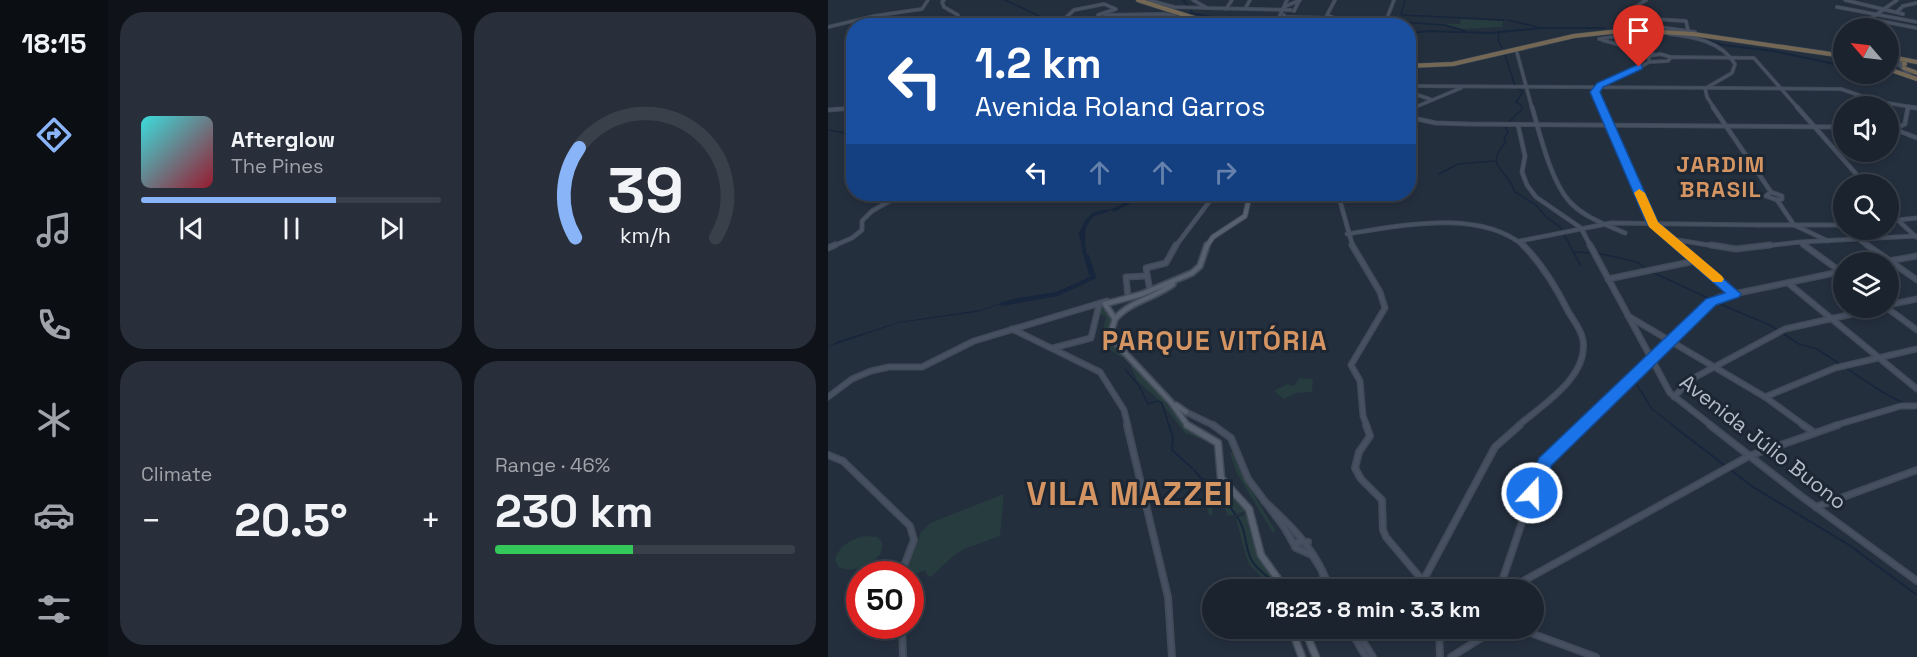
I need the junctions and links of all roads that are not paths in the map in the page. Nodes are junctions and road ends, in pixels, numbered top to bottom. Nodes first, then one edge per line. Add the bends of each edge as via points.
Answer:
1 (928, 0) edge
2 (944, 0) edge
3 (1138, 0) edge
4 (1143, 0) edge
5 (1193, 0) edge
6 (1232, 0) edge
7 (1250, 0) edge
8 (1287, 0) edge
9 (1304, 0) edge
10 (1335, 0) edge
11 (1394, 0) edge
12 (1646, 0) edge
13 (1846, 0) edge
14 (1897, 0) edge
15 (1150, 1) edge
16 (1299, 1) edge
17 (1917, 3) edge
18 (1188, 8) junction
19 (1208, 8) junction
20 (1226, 9) junction
21 (1245, 9) junction
22 (1283, 9) junction
23 (1293, 10) junction
24 (1882, 10) junction
25 (1897, 12) junction
26 (1177, 14) junction
27 (1876, 14) junction
28 (1283, 17) joint
29 (866, 18) edge
30 (957, 18) edge
31 (1068, 18) edge
32 (1172, 18) edge
33 (1192, 18) edge
34 (1198, 18) edge
35 (1278, 18) edge
36 (1331, 18) joint
37 (1387, 18) edge
38 (1638, 18) junction
39 (1870, 18) edge
40 (1897, 18) joint
41 (1899, 18) edge
42 (1917, 22) edge
43 (846, 23) edge
44 (1899, 25) edge
45 (828, 27) edge
46 (1917, 28) edge
47 (1688, 30) junction
48 (1695, 31) junction
49 (1602, 32) junction
50 (1619, 34) junction
51 (1516, 49) junction
52 (1642, 52) junction
53 (1814, 52) junction
54 (1825, 52) junction
55 (1833, 52) edge
56 (1833, 53) edge
57 (1833, 53) edge
58 (1833, 53) edge
59 (1653, 54) junction
60 (1671, 57) junction
61 (1732, 58) junction
62 (1899, 58) edge
63 (1649, 59) junction
64 (1899, 61) edge
65 (1899, 62) edge
66 (1416, 64) edge
67 (1917, 64) edge
68 (1416, 65) edge
69 (1416, 65) edge
70 (1416, 66) edge
71 (1899, 66) edge
72 (1899, 68) edge
73 (1905, 70) junction
74 (1899, 71) edge
75 (1917, 73) edge
76 (1917, 78) edge
77 (1778, 85) junction
78 (1416, 87) edge
79 (1464, 87) junction
80 (1527, 87) junction
81 (1598, 87) junction
82 (1705, 88) junction
83 (1772, 88) junction
84 (1781, 88) junction
85 (1784, 92) junction
86 (1416, 95) edge
87 (1861, 96) edge
88 (1430, 99) junction
89 (1899, 105) edge
90 (1416, 106) edge
91 (1908, 107) junction
92 (1917, 108) edge
93 (846, 109) edge
94 (828, 110) edge
95 (1416, 119) edge
96 (1518, 125) junction
97 (1539, 125) junction
98 (1609, 125) junction
99 (1720, 126) junction
100 (1727, 126) junction
101 (1734, 126) junction
102 (1814, 127) junction
103 (1833, 127) edge
104 (1899, 128) edge
105 (1899, 131) edge
106 (1917, 138) edge
107 (1856, 174) edge
108 (1772, 192) junction
109 (1777, 200) junction
110 (890, 201) edge
111 (1210, 201) edge
112 (1248, 201) edge
113 (1340, 201) edge
114 (1917, 218) edge
115 (1899, 220) edge
116 (1899, 222) edge
117 (1607, 223) junction
118 (1653, 224) junction
119 (1794, 225) junction
120 (1833, 225) edge
121 (1582, 229) junction
122 (1625, 233) dead end
123 (1347, 234) junction
124 (1916, 237) edge
125 (1670, 239) junction
126 (1829, 241) junction
127 (1861, 241) junction
128 (1520, 242) junction
129 (1800, 242) junction
130 (828, 248) edge
131 (1877, 252) edge
132 (1917, 256) edge
133 (1899, 259) edge
134 (1696, 261) junction
135 (1833, 266) edge
136 (1899, 267) edge
137 (1833, 274) edge
138 (1147, 276) junction
139 (1608, 279) junction
140 (1917, 280) edge
141 (1176, 281) junction
142 (1788, 283) junction
143 (1158, 288) junction
144 (1150, 291) junction
145 (1734, 294) junction
146 (1156, 295) junction
147 (1128, 297) junction
148 (1917, 299) edge
149 (1111, 301) junction
150 (1899, 303) edge
151 (1090, 305) junction
152 (1099, 305) junction
153 (1107, 307) junction
154 (1899, 315) edge
155 (1115, 316) junction
156 (1628, 316) junction
157 (1832, 318) junction
158 (1012, 329) junction
159 (1917, 330) edge
160 (1671, 341) junction
161 (1062, 346) junction
162 (1052, 348) junction
163 (1917, 349) edge
164 (1059, 351) junction
165 (1879, 358) junction
166 (1651, 360) junction
167 (1716, 368) junction
168 (1917, 389) edge
169 (828, 397) edge
170 (1674, 397) junction
171 (1765, 397) junction
172 (1172, 402) junction
173 (1916, 406) edge
174 (1189, 414) junction
175 (1181, 416) junction
176 (1813, 432) junction
177 (828, 455) edge
178 (1749, 456) junction
179 (1917, 470) edge
180 (1260, 497) junction
181 (1816, 507) junction
182 (1308, 542) junction
183 (1295, 547) junction
184 (906, 561) edge
185 (1277, 579) edge
186 (1325, 579) edge
187 (1326, 579) edge
188 (1421, 579) edge
189 (1424, 579) edge
190 (1503, 579) edge
191 (1527, 579) edge
192 (1917, 581) edge
193 (1544, 638) edge
194 (902, 639) edge
195 (1295, 639) edge
196 (1309, 639) edge
197 (1357, 639) edge
198 (1361, 639) edge
199 (1439, 639) edge
200 (1480, 639) edge
201 (903, 657) edge
202 (1172, 657) edge
203 (1302, 657) edge
204 (1316, 657) edge
205 (1371, 657) edge
206 (1440, 657) edge
207 (1451, 657) edge
208 (1596, 657) edge

1 - 29 street via 922,9
2 - 30 street via 944,7
3 - 33 highway
4 - 15 highway
5 - 19 street
6 - 20 street
7 - 21 street
8 - 22 street
9 - 16 street
10 - 36 street via 1326,15
11 - 37 street
12 - 38 street via 1626,13
13 - 24 street
13 - 27 street via 1837,7
14 - 24 street
15 - 18 street
15 - 34 highway
16 - 22 street
16 - 23 street
17 - 25 street via 1903,6
18 - 19 street
18 - 26 street
19 - 20 street
20 - 21 street
21 - 22 street
22 - 23 street
22 - 35 street
23 - 28 street
24 - 25 street
24 - 27 street
25 - 40 street via 1903,14
26 - 31 street via 1098,15 1116,9 1104,4 1074,11
26 - 32 street
27 - 39 street
27 - 40 street
28 - 36 street
38 - 47 street via 1638,25
38 - 47 street via 1686,21
41 - 42 street
43 - 45 street
44 - 46 street
47 - 48 street
48 - 55 highway
48 - 66 highway via 1604,29
49 - 50 highway
49 - 51 highway
49 - 53 highway via 1658,31
50 - 52 street via 1599,39
50 - 61 street via 1644,32 1697,39
51 - 70 highway via 1453,64
51 - 80 street
52 - 59 street
52 - 63 street
53 - 54 highway
53 - 56 highway
54 - 57 highway
54 - 69 highway via 1691,33 1620,29 1572,35 1448,64
58 - 68 highway via 1632,28 1573,34 1446,63
59 - 60 street
59 - 63 street
60 - 61 street
60 - 63 street via 1668,61
61 - 77 street via 1754,58
61 - 82 street via 1732,73
62 - 67 highway
63 - 81 street
64 - 67 highway
65 - 67 highway
71 - 73 street, bridge
72 - 73 highway
73 - 74 highway
73 - 75 highway
73 - 76 highway
73 - 76 street
77 - 83 street
77 - 84 street
78 - 79 street
79 - 80 street
79 - 88 street
80 - 81 street
80 - 97 street
81 - 82 street
81 - 98 street
82 - 83 street
82 - 100 street
83 - 84 street
83 - 85 street
84 - 85 street
84 - 87 street via 1841,89
85 - 102 street
86 - 88 street
88 - 90 street
89 - 91 street
91 - 92 street
91 - 104 street via 1907,122
93 - 94 street
95 - 96 street via 1436,123
96 - 97 street
96 - 121 street, Avenida Júlio Buono via 1525,156 1522,172 1527,185
97 - 98 street
97 - 117 street via 1566,198
98 - 99 street
98 - 118 street
99 - 100 street
99 - 100 street
100 - 101 street
100 - 101 street
100 - 108 street
101 - 102 street
102 - 103 street
102 - 107 street
105 - 106 street
108 - 109 street via 1782,196
108 - 109 street via 1766,196
109 - 119 street
110 - 130 street via 869,214 861,224 865,229
111 - 138 street via 1166,262 1146,268
112 - 141 main road via 1245,216 1213,237 1195,271
113 - 123 street
114 - 115 street
116 - 124 street
117 - 118 street
117 - 121 street
117 - 122 street
118 - 119 street
118 - 125 street
119 - 120 street
119 - 126 street
121 - 128 street
121 - 139 street, Avenida Júlio Buono
123 - 128 street via 1452,223 1485,228
123 - 188 street via 1385,308 1351,365 1360,381 1363,416 1370,436 1357,455 1357,471 1361,481 1382,500 1386,537
124 - 127 street
125 - 129 street via 1736,249
125 - 134 street
126 - 127 street
126 - 129 street
127 - 131 street
128 - 189 street via 1548,277 1582,336 1579,366 1569,381 1495,447
129 - 135 street
132 - 133 street
134 - 139 street
134 - 145 street
136 - 140 street
137 - 142 street
138 - 144 street
138 - 147 street via 1126,277
139 - 156 street, Avenida Júlio Buono
141 - 143 main road
141 - 146 main road
142 - 145 street
142 - 157 street
143 - 144 main road
143 - 146 main road
144 - 147 main road
145 - 160 street via 1713,300
146 - 155 main road
147 - 149 main road
148 - 150 street
149 - 151 street
149 - 153 main road
151 - 152 street
151 - 158 street
152 - 153 street
152 - 161 street via 1090,338
153 - 155 main road
154 - 159 street
155 - 172 main road via 1112,339
156 - 160 street
156 - 166 street, Avenida Júlio Buono
157 - 165 street
157 - 167 street via 1781,332
158 - 162 street
158 - 169 street via 974,341 938,361 870,370
160 - 166 street
160 - 167 street
161 - 162 street
161 - 164 street
162 - 164 street
163 - 165 street
164 - 202 street via 1100,372 1124,410 1168,597
165 - 168 street
165 - 171 street via 1842,367
166 - 170 street, Avenida Júlio Buono
166 - 190 street via 1541,466
167 - 170 street via 1690,380
167 - 171 street
170 - 178 street, Avenida Júlio Buono
171 - 176 street
172 - 174 main road
172 - 175 main road
173 - 176 street
174 - 175 street
174 - 180 street via 1233,439 1241,467
175 - 185 main road via 1190,429 1220,450 1221,478 1249,509 1261,555
176 - 178 street
177 - 184 street via 843,461 910,526 914,540
178 - 181 street, Avenida Júlio Buono
178 - 191 street
179 - 181 street
180 - 182 street
180 - 183 street via 1287,530
181 - 192 street, Avenida Júlio Buono
182 - 183 street via 1300,541
182 - 187 street via 1322,563
183 - 186 street via 1312,555
193 - 208 street
194 - 201 street
195 - 203 main road
196 - 204 main road
197 - 205 street
198 - 205 street
199 - 206 street
200 - 207 street

